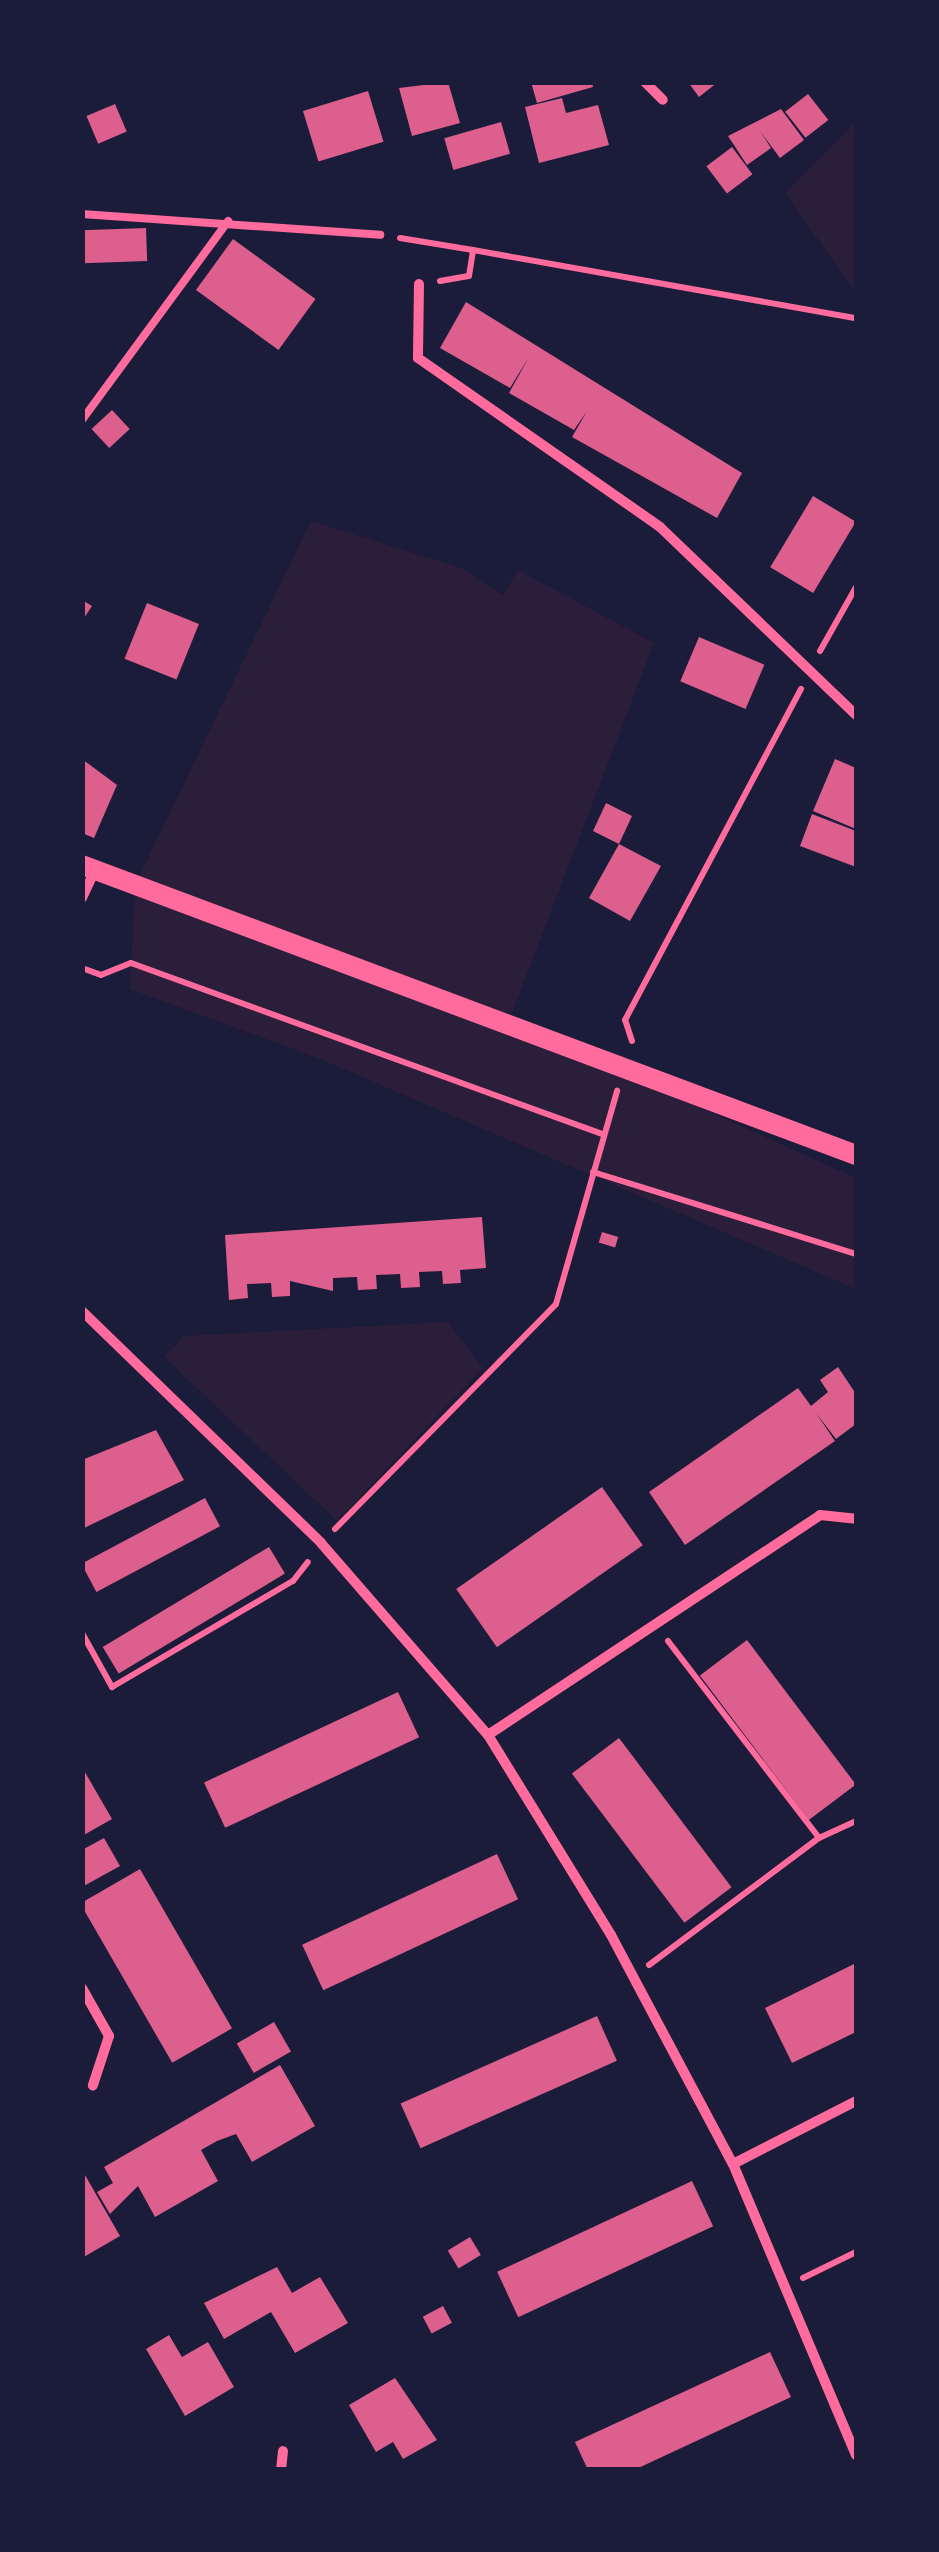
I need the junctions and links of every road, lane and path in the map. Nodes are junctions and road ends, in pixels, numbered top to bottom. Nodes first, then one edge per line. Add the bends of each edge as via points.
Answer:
1 (645, 82) edge
2 (663, 100) dead end
3 (82, 214) edge
4 (228, 221) junction
5 (380, 235) joint
6 (473, 250) junction
7 (418, 284) joint
8 (856, 318) edge
9 (82, 420) edge
10 (856, 587) edge
11 (809, 669) junction
12 (856, 715) edge
13 (89, 868) edge
14 (82, 898) edge
15 (82, 968) edge
16 (625, 1020) dead end
17 (626, 1064) junction
18 (602, 1134) junction
19 (856, 1155) edge
20 (593, 1172) junction
21 (856, 1254) edge
22 (82, 1311) edge
23 (856, 1519) edge
24 (321, 1543) junction
25 (656, 1626) junction
26 (82, 1633) edge
27 (488, 1736) junction
28 (856, 1821) edge
29 (819, 1838) junction
30 (634, 1976) junction
31 (82, 1988) edge
32 (93, 2085) dead end
33 (856, 2100) edge
34 (733, 2164) junction
35 (856, 2252) edge
36 (788, 2285) junction
37 (283, 2450) dead end
38 (856, 2455) edge
39 (281, 2470) edge

1 - 2 street
3 - 4 lane
4 - 5 lane
4 - 9 lane
5 - 6 path
6 - 7 path via 468,276
6 - 8 path
7 - 11 street via 418,358 660,527
10 - 11 path
11 - 12 street
11 - 16 path
13 - 14 street
13 - 17 main road
15 - 18 path via 101,975 131,963
17 - 18 path
17 - 19 main road
18 - 20 path
20 - 21 path
20 - 24 path via 556,1304
22 - 24 street
23 - 25 street via 820,1515
24 - 26 path via 293,1581 112,1687
24 - 27 street
25 - 27 street
25 - 29 path
27 - 30 street
28 - 29 path
29 - 30 path
30 - 34 street
31 - 32 street via 109,2036
33 - 34 street
34 - 36 street
35 - 36 path
36 - 38 street
37 - 39 street

